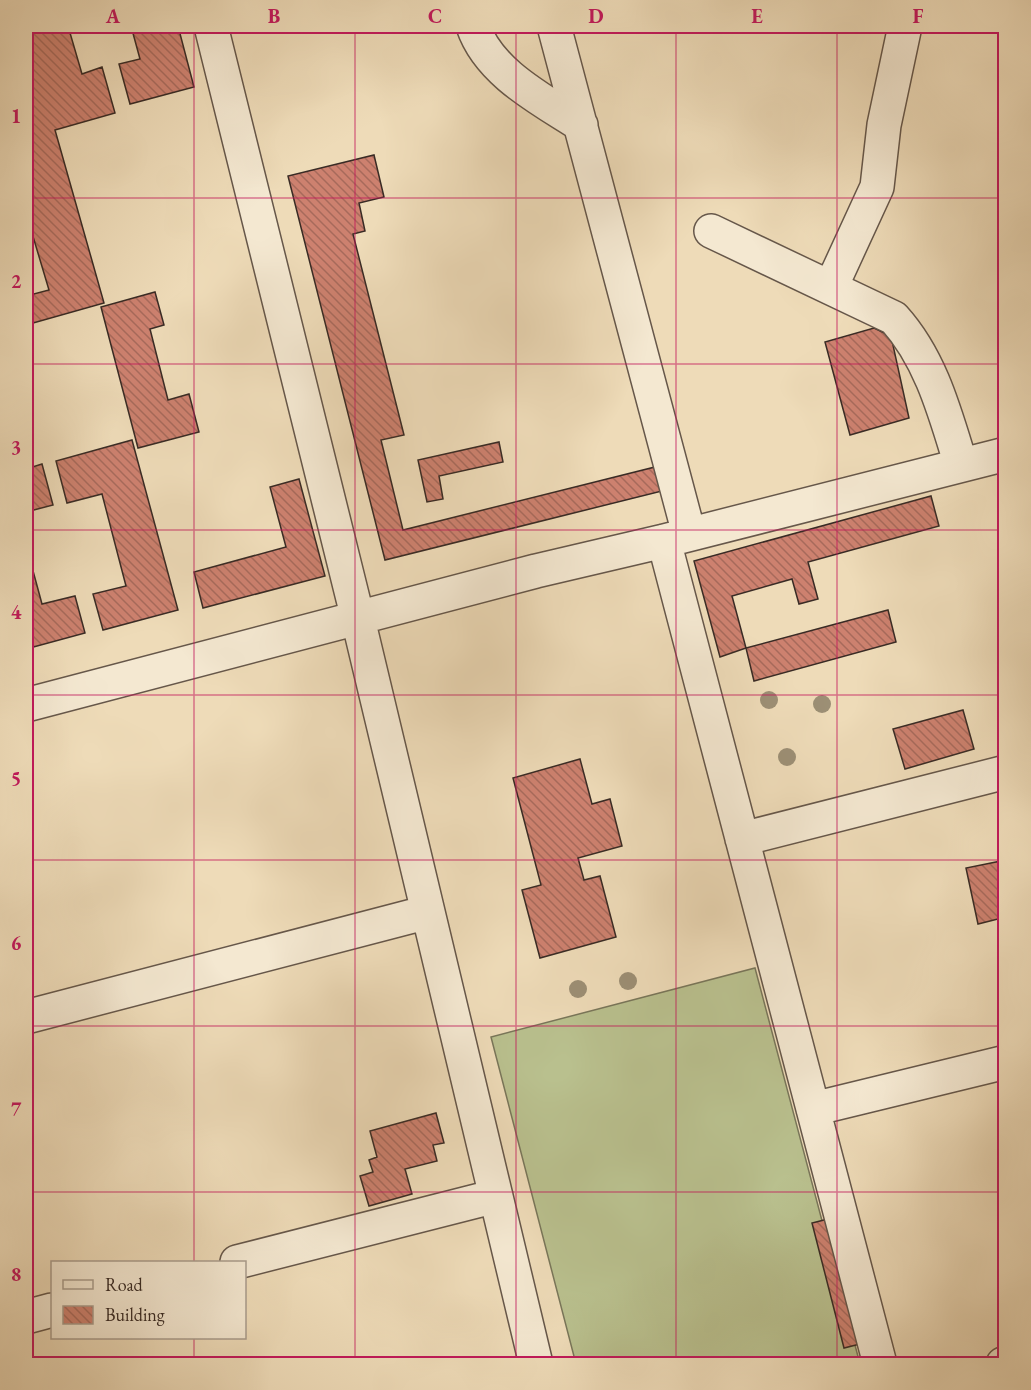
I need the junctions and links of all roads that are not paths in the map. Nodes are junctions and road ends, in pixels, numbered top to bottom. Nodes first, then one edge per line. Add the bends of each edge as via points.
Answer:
1 (211, 26) edge
2 (473, 26) edge
3 (554, 26) edge
4 (904, 26) edge
5 (581, 125) junction
6 (711, 231) dead end
7 (831, 287) junction
8 (1005, 454) edge
9 (961, 465) junction
10 (677, 537) junction
11 (358, 619) junction
12 (26, 705) edge
13 (1005, 772) edge
14 (742, 839) junction
15 (428, 912) junction
16 (26, 1017) edge
17 (1005, 1062) edge
18 (813, 1109) junction
19 (496, 1196) junction
20 (245, 1261) edge
21 (51, 1310) edge
22 (26, 1317) edge
23 (536, 1365) edge
24 (880, 1365) edge

1 - 11 street
2 - 5 street via 492,58 513,80
3 - 5 street
4 - 7 street via 884,125 877,187
5 - 10 street
6 - 7 street
7 - 9 street via 894,318 906,332 937,388
8 - 9 street
9 - 10 street
10 - 11 street
10 - 14 street
11 - 12 street
11 - 15 street
13 - 14 street
14 - 18 street
15 - 16 street
15 - 19 street
17 - 18 street
18 - 24 street
19 - 20 street
19 - 23 street
21 - 22 street

